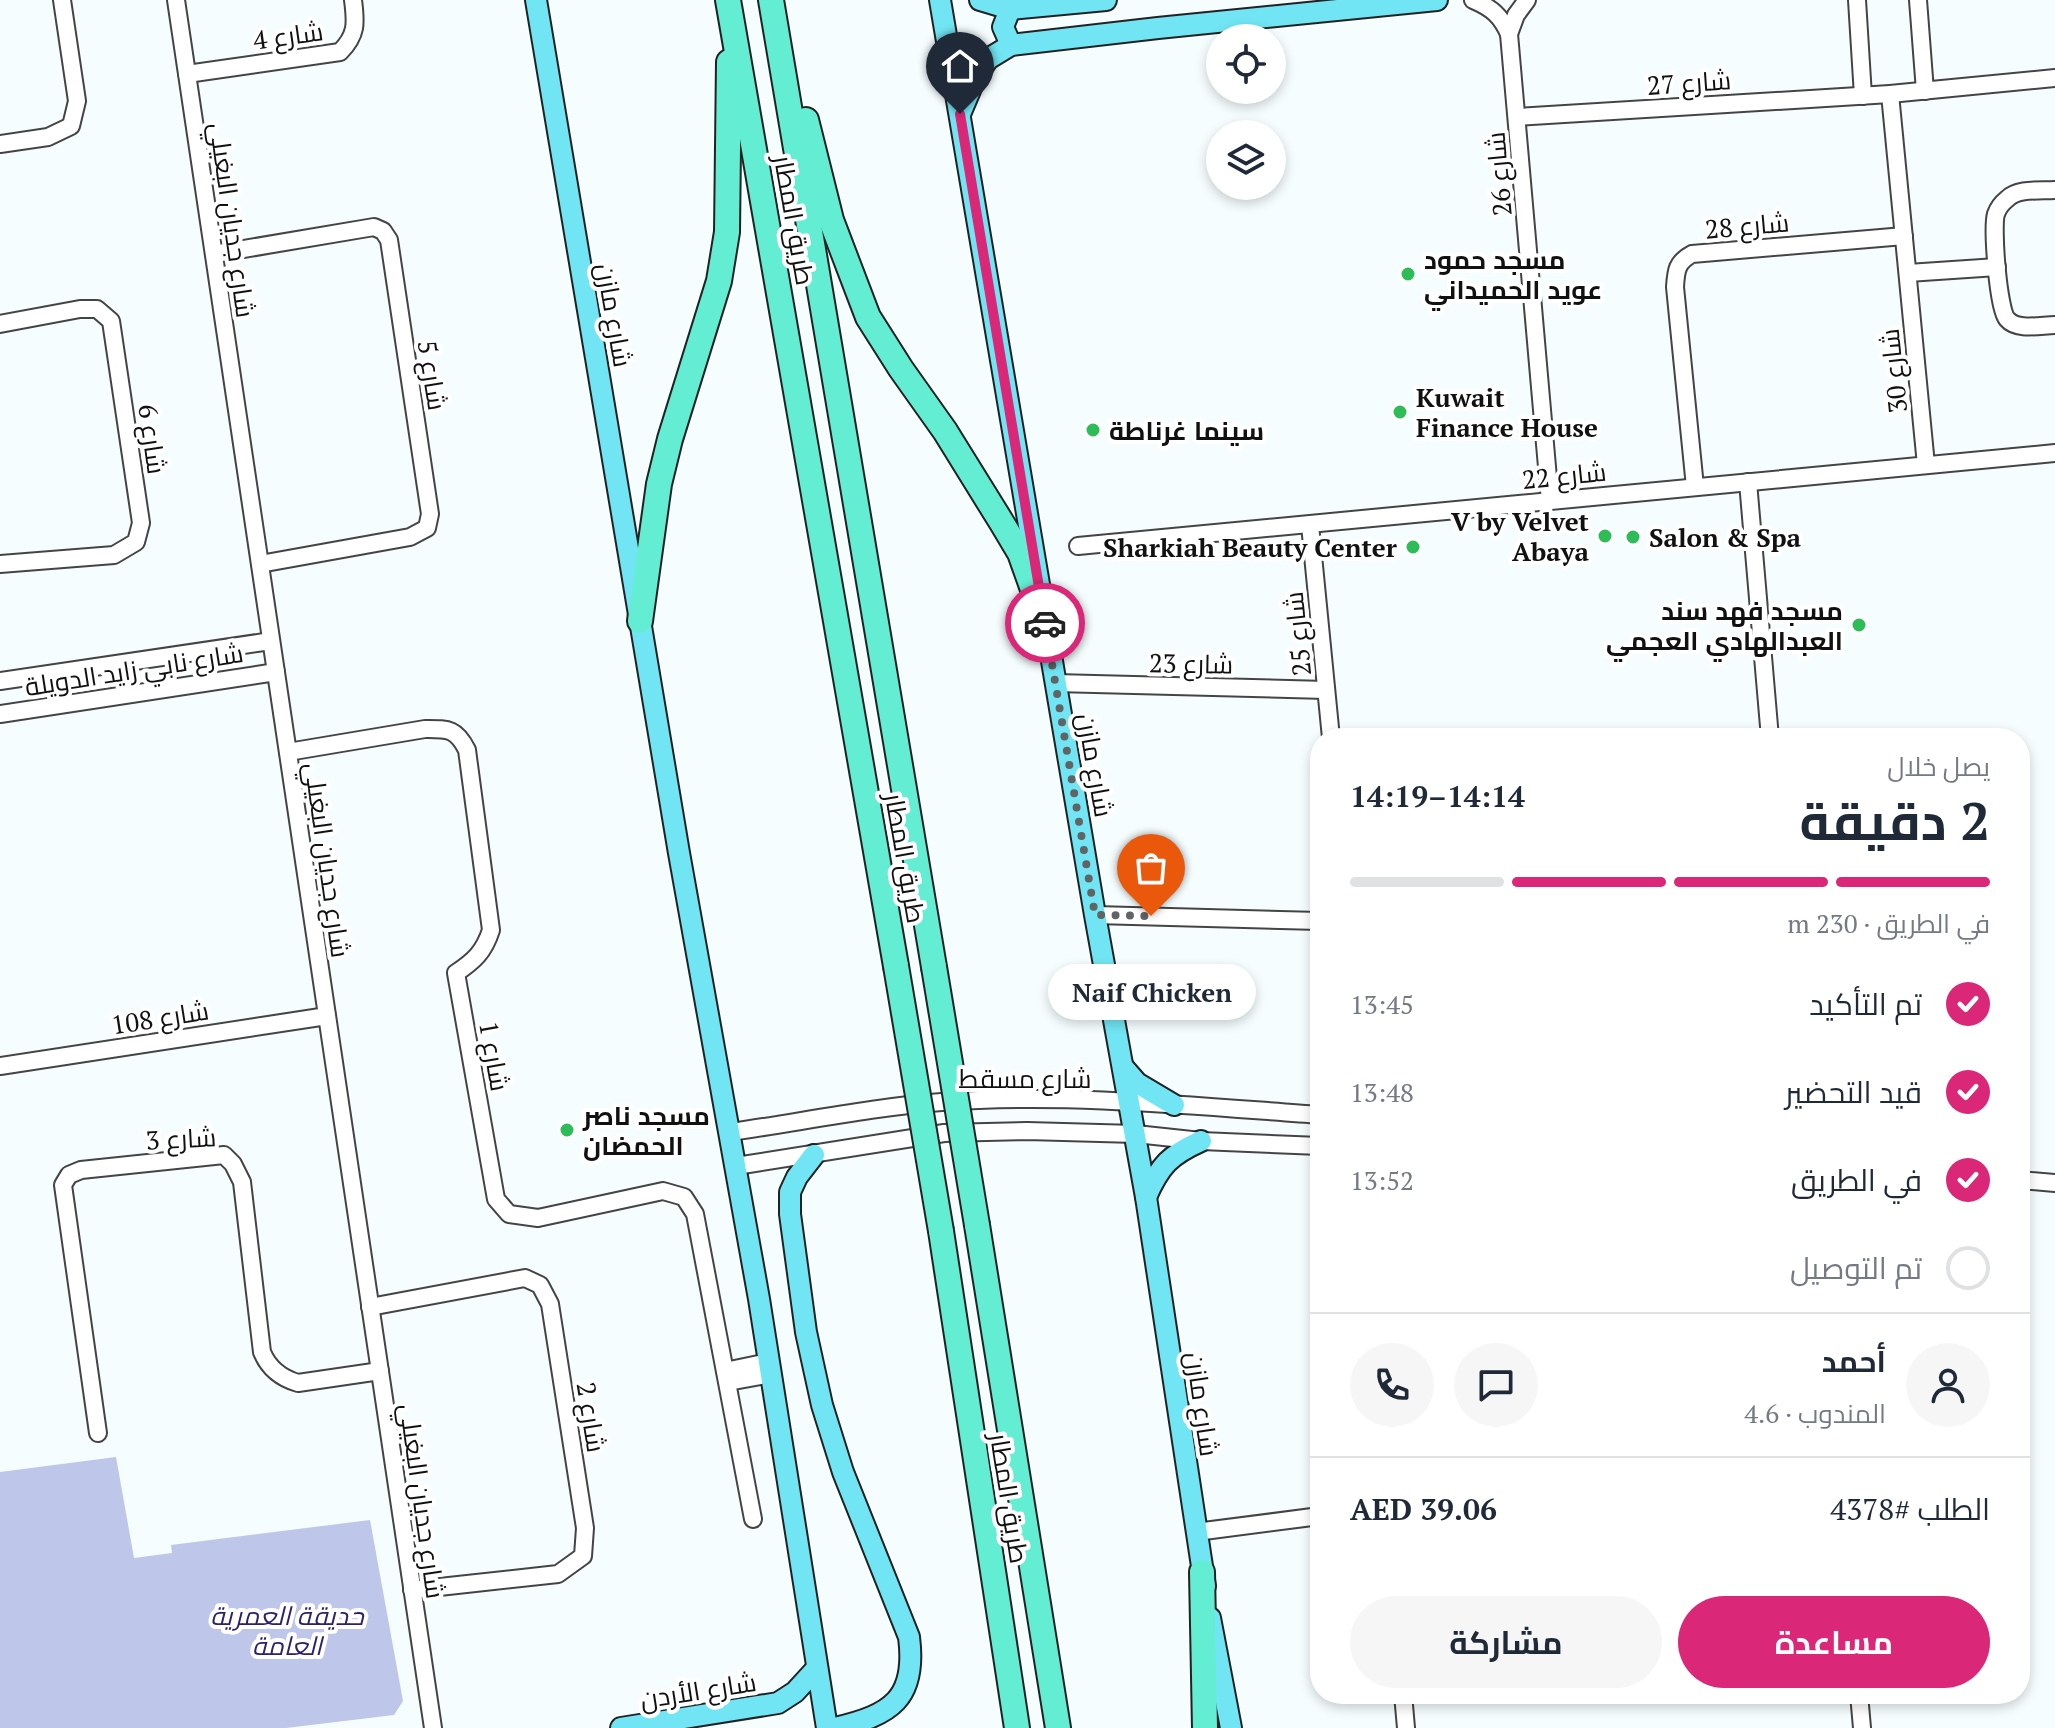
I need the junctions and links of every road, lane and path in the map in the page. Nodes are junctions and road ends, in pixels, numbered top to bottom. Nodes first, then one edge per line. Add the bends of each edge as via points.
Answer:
1 (62, 0) edge
2 (176, 0) edge
3 (353, 0) edge
4 (536, 0) edge
5 (773, 0) edge
6 (940, 0) edge
7 (1106, 0) edge
8 (1437, 0) edge
9 (1473, 0) edge
10 (1527, 0) edge
11 (1857, 0) edge
12 (1918, 0) edge
13 (985, 1) edge
14 (1356, 3) edge
15 (1321, 6) edge
16 (730, 8) edge
17 (1010, 9) junction
18 (1509, 34) junction
19 (1011, 45) junction
20 (187, 74) junction
21 (2055, 78) edge
22 (1925, 91) junction
23 (1890, 94) junction
24 (1863, 96) junction
25 (960, 114) junction
26 (1517, 117) junction
27 (0, 144) edge
28 (2055, 190) edge
29 (1904, 236) junction
30 (214, 254) junction
31 (1997, 267) junction
32 (1908, 273) junction
33 (0, 324) edge
34 (2055, 325) edge
35 (2055, 453) edge
36 (1926, 465) junction
37 (1748, 482) junction
38 (1695, 487) junction
39 (1550, 501) junction
40 (1310, 525) junction
41 (1078, 546) dead end
42 (0, 564) edge
43 (260, 564) junction
44 (640, 621) junction
45 (1045, 623) junction
46 (271, 641) junction
47 (131, 661) junction
48 (91, 668) junction
49 (276, 672) junction
50 (0, 681) edge
51 (1055, 683) junction
52 (1326, 690) junction
53 (136, 693) junction
54 (93, 700) junction
55 (0, 714) edge
56 (1330, 728) edge
57 (1769, 728) edge
58 (288, 752) junction
59 (1095, 915) junction
60 (1310, 921) edge
61 (327, 1016) junction
62 (0, 1066) edge
63 (1123, 1067) junction
64 (1131, 1103) junction
65 (1174, 1105) junction
66 (1310, 1114) edge
67 (731, 1132) junction
68 (1136, 1134) junction
69 (1201, 1141) junction
70 (1310, 1146) edge
71 (814, 1155) junction
72 (736, 1166) junction
73 (2030, 1181) edge
74 (2055, 1183) edge
75 (1146, 1197) junction
76 (370, 1307) junction
77 (770, 1368) junction
78 (380, 1371) junction
79 (727, 1376) junction
80 (98, 1433) dead end
81 (1310, 1517) edge
82 (753, 1519) dead end
83 (1196, 1532) junction
84 (1202, 1572) junction
85 (412, 1590) junction
86 (817, 1668) junction
87 (1404, 1704) edge
88 (1860, 1704) edge
89 (433, 1728) edge
90 (621, 1728) edge
91 (827, 1728) edge
92 (835, 1728) edge
93 (1017, 1728) edge
94 (1058, 1728) edge
95 (1205, 1728) edge
96 (1231, 1728) edge
97 (1406, 1728) edge
98 (1862, 1728) edge

1 - 27 street via 77,101 71,126 48,137
2 - 20 street, شارع جديان البغيلي
3 - 20 street, شارع 4 via 352,40 340,52
4 - 44 main road, شارع مازن
5 - 45 highway via 831,220 857,292 883,342 954,444 1020,553
5 - 94 highway, طريق المطار, bridge
6 - 25 main road, شارع مازن
7 - 17 main road
8 - 14 main road
9 - 18 street via 1502,17
10 - 18 street
11 - 24 street
12 - 22 street
13 - 17 main road
14 - 15 main road
15 - 19 main road
16 - 44 highway via 727,232 719,281 659,484
16 - 93 highway, طريق المطار, bridge via 941,1231
17 - 19 main road via 1003,27
18 - 26 street, شارع 26
19 - 25 main road via 988,59
20 - 30 street, شارع جديان البغيلي
21 - 22 street, شارع 27
22 - 23 street, شارع 27
23 - 24 street, شارع 27
23 - 29 street, شارع 30
24 - 26 street, شارع 27
25 - 45 main road, شارع مازن
26 - 39 street, شارع 26
28 - 31 street via 2021,192 2000,206 1995,216
29 - 32 street, شارع 30
29 - 38 street, شارع 28 via 1692,254 1680,260 1675,287
30 - 43 street, شارع جديان البغيلي
30 - 43 street, شارع 5 via 374,227 383,231 389,240 428,498 427,528 410,537
31 - 32 street
31 - 34 street via 2006,318 2025,326
32 - 36 street, شارع 30
33 - 42 street, شارع 6 via 80,309 97,309 111,321 141,523 136,542 114,555
35 - 36 street, شارع 22
36 - 37 street, شارع 22
37 - 38 street, شارع 22
37 - 57 street
38 - 39 street, شارع 22
39 - 40 street, شارع 22
40 - 41 street, شارع 22
40 - 52 street, شارع 25
43 - 46 street, شارع جديان البغيلي
44 - 67 main road, شارع مازن
45 - 51 main road, شارع مازن
46 - 47 street, شارع نابي زايد الدويلة
46 - 49 street, شارع جديان البغيلي
47 - 48 street, شارع نابي زايد الدويلة
47 - 53 street via 128,682
48 - 50 street, شارع نابي زايد الدويلة
48 - 54 street via 98,671 104,687
49 - 53 street, شارع نابي زايد الدويلة
49 - 58 street, شارع جديان البغيلي
51 - 52 street, شارع 23
51 - 59 main road, شارع مازن
52 - 56 street, شارع 25
53 - 54 street, شارع نابي زايد الدويلة
54 - 55 street, شارع نابي زايد الدويلة
58 - 61 street, شارع جديان البغيلي
58 - 79 street, شارع 1 via 425,729 447,729 460,736 467,750 491,930 475,961 456,973 496,1199 509,1214 538,1218 663,1191 684,1197 695,1214
59 - 60 street
59 - 63 main road, شارع مازن
61 - 62 street, شارع 108
61 - 76 street, شارع جديان البغيلي
63 - 64 main road, شارع مازن
63 - 65 main road via 1137,1083
64 - 65 street, شارع مسقط
64 - 67 street, شارع مسقط via 941,1102
64 - 68 main road, شارع مازن
65 - 66 street, شارع مسقط
67 - 72 main road, شارع مازن
68 - 69 street, شارع مسقط
68 - 71 street, شارع مسقط via 944,1133
68 - 75 main road, شارع مازن
69 - 70 street, شارع مسقط
69 - 75 main road via 1176,1152 1157,1172
71 - 72 street, شارع مسقط
71 - 92 main road via 790,1192 806,1332 843,1472 909,1637 912,1663 896,1702 870,1720
72 - 77 main road, شارع مازن
73 - 74 street
75 - 83 main road, شارع مازن
76 - 78 street, شارع جديان البغيلي
76 - 85 street, شارع 2 via 525,1278 540,1285 550,1304 585,1528 583,1556 558,1574
77 - 79 street
77 - 86 main road, شارع مازن
78 - 80 street, شارع 3 via 298,1383 267,1363 242,1182 224,1155 81,1170 63,1185
78 - 85 street, شارع جديان البغيلي
79 - 82 street, شارع 1
81 - 83 street
83 - 84 main road, شارع مازن
84 - 95 highway
84 - 96 main road, شارع مازن
85 - 89 street, شارع جديان البغيلي
86 - 90 main road, شارع الأردن via 778,1703
86 - 91 main road, شارع مازن
87 - 97 street
88 - 98 street

